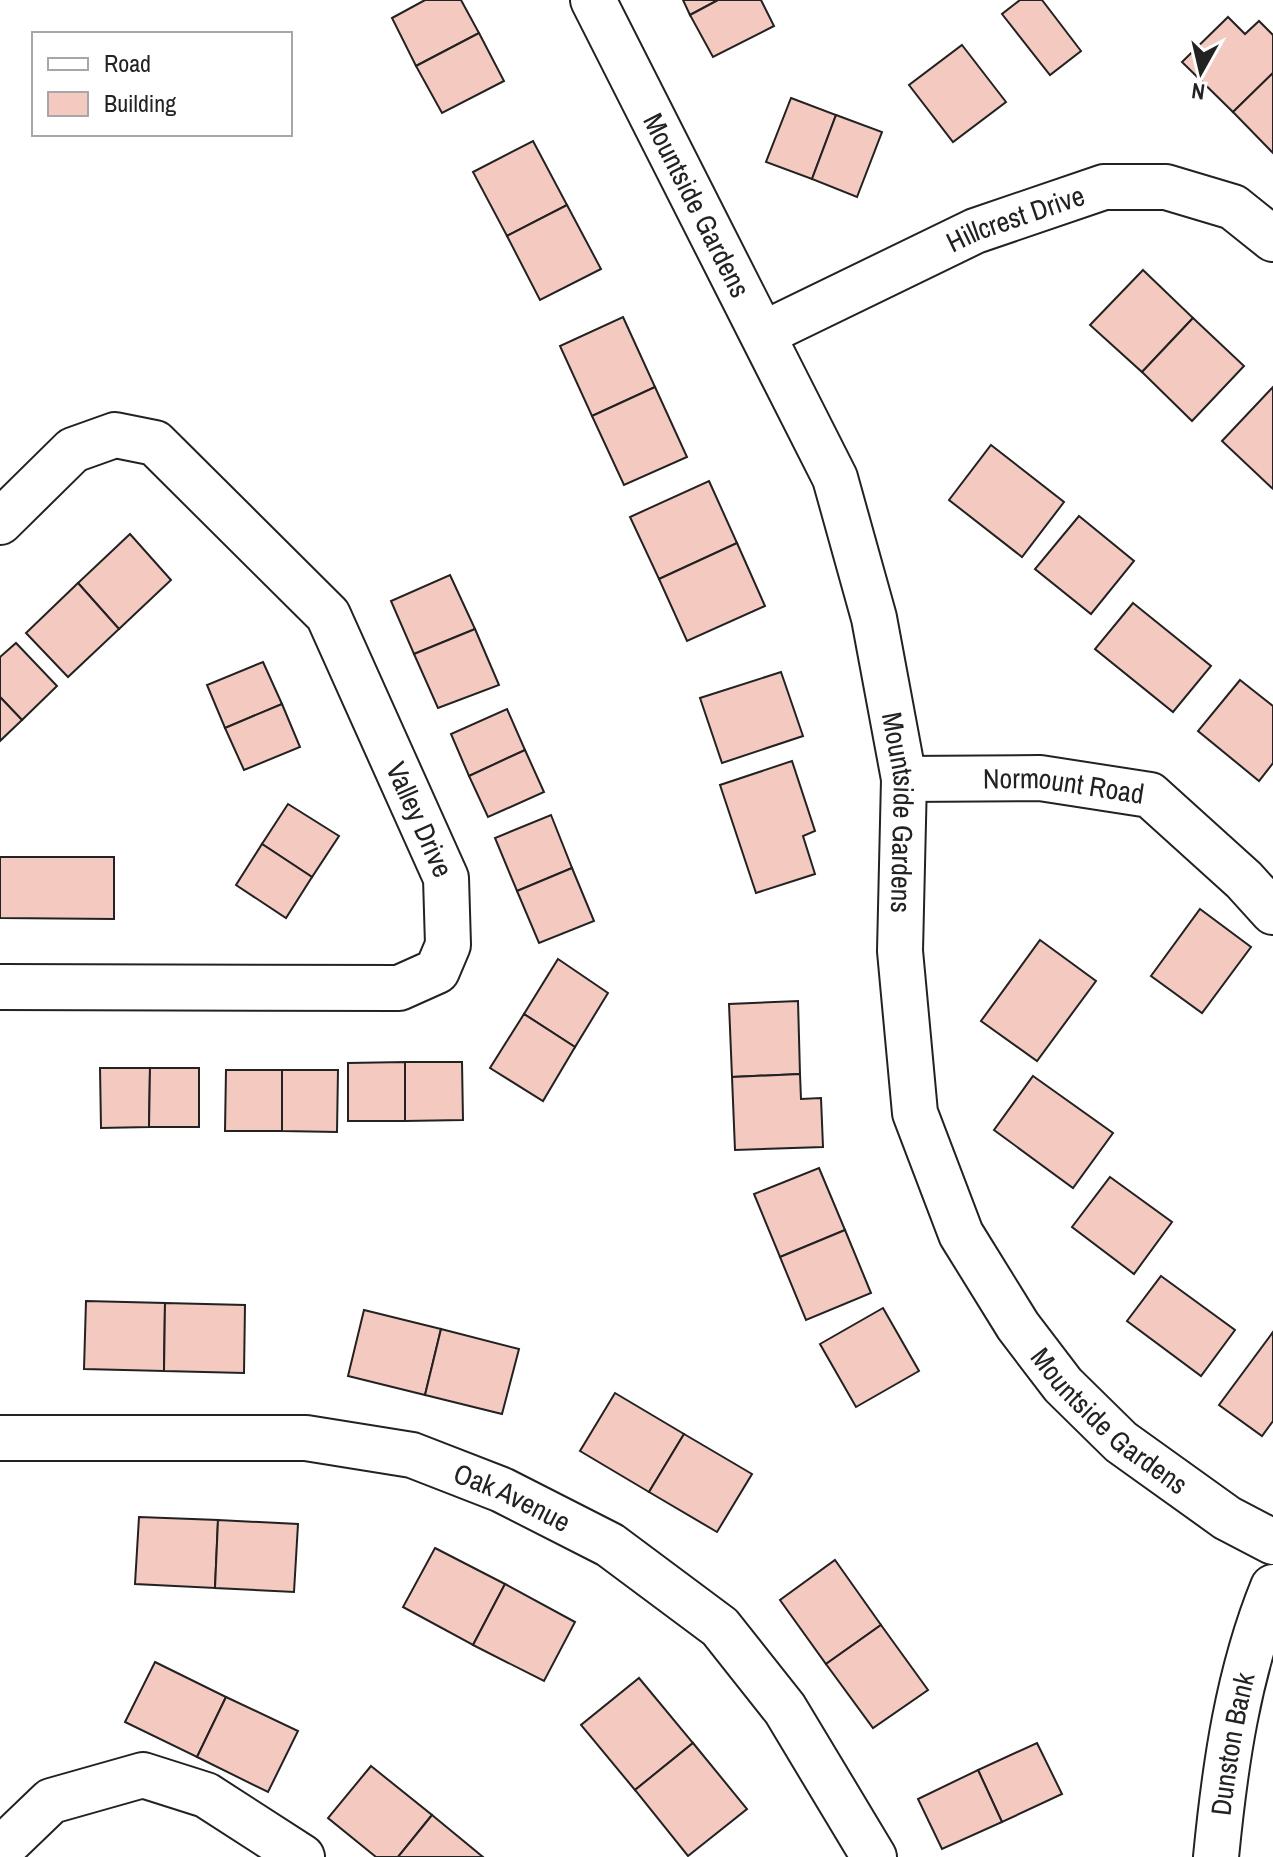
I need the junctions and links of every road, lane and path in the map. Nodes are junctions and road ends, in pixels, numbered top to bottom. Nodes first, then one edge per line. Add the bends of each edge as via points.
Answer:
1 (593, 0) edge
2 (1273, 239) edge
3 (763, 334) junction
4 (0, 522) edge
5 (904, 779) junction
6 (1273, 912) edge
7 (0, 987) edge
8 (0, 1438) edge
9 (1273, 1542) edge
10 (1273, 1587) edge
11 (0, 1850) edge
12 (302, 1857) edge
13 (874, 1857) edge
14 (1216, 1857) edge

1 - 3 street, Mountside Gardens
2 - 3 street, Hillcrest Drive via 1233,207 1166,187 1104,187 975,231
3 - 5 street, Mountside Gardens via 835,478 874,618
4 - 7 street, Valley Drive via 73,450 115,435 155,443 328,615 446,878 448,945 437,971 399,988
5 - 6 street, Normount Road via 1040,778 1150,795
5 - 9 street, Mountside Gardens via 900,951 915,1113 961,1234 1018,1326 1063,1385 1121,1442 1227,1518
8 - 13 street, Oak Avenue via 306,1438 412,1455 502,1490 610,1545 720,1627 785,1709
10 - 14 street, Dunston Bank via 1238,1697
11 - 12 street via 51,1801 143,1775 206,1795

